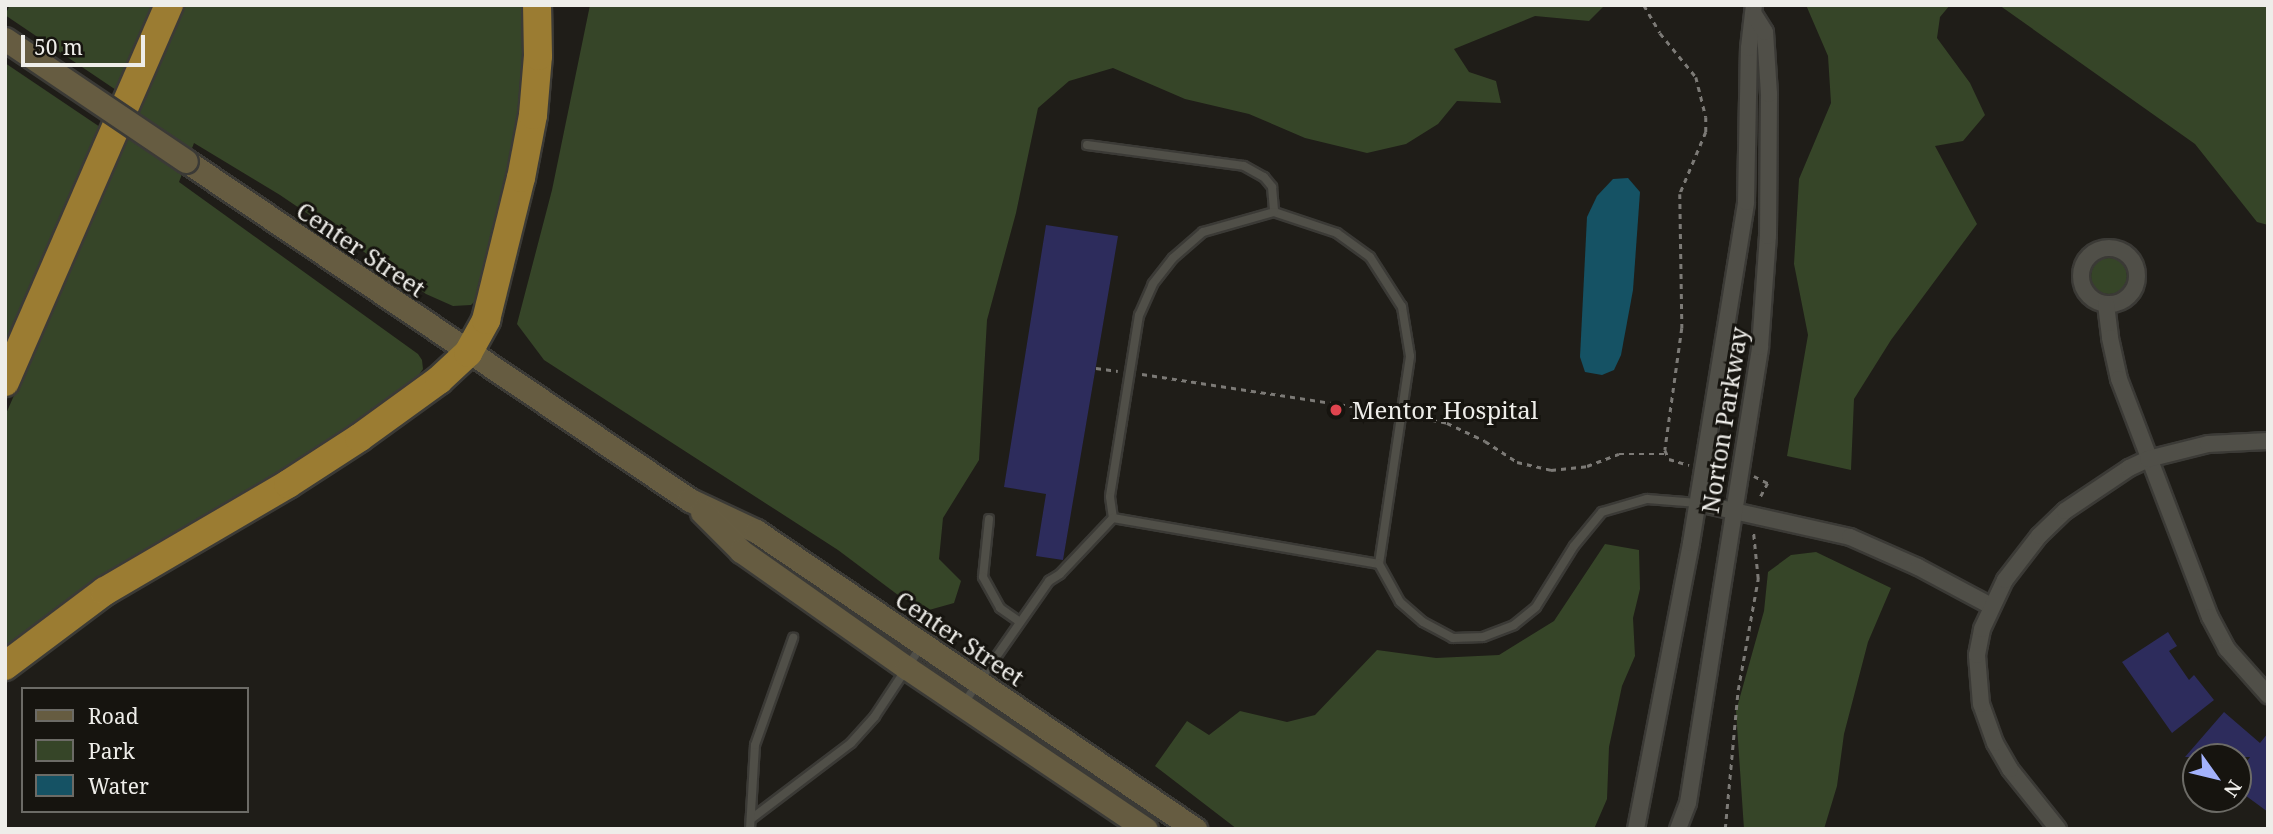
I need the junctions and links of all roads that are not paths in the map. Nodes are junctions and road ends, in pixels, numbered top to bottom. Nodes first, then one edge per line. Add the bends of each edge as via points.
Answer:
1 (169, 5) edge
2 (537, 5) edge
3 (1755, 11) edge
4 (5, 39) edge
5 (1087, 145) dead end
6 (1274, 212) junction
7 (2106, 304) dead end
8 (468, 353) junction
9 (5, 382) edge
10 (2268, 441) edge
11 (2148, 459) junction
12 (690, 500) junction
13 (1698, 503) junction
14 (1733, 511) junction
15 (1113, 518) junction
16 (989, 519) dead end
17 (1380, 564) junction
18 (1991, 606) junction
19 (1020, 622) junction
20 (793, 638) dead end
21 (922, 645) junction
22 (5, 666) edge
23 (907, 668) junction
24 (978, 682) junction
25 (2268, 695) edge
26 (962, 705) junction
27 (751, 819) junction
28 (750, 829) edge
29 (1146, 829) edge
30 (1195, 829) edge
31 (1636, 829) edge
32 (1678, 829) edge
33 (2058, 829) edge

1 - 9 highway
2 - 8 highway via 533,115 521,178 486,320
3 - 13 street, Norton Parkway via 1749,48 1746,202
3 - 14 street, Norton Parkway via 1766,45 1769,236 1760,347
4 - 8 main road, Center Street, bridge
5 - 6 lane via 1244,166 1272,187
6 - 15 lane via 1203,232 1173,258 1153,284 1139,315 1110,497
6 - 17 lane via 1337,233 1370,257 1402,307 1410,356
7 - 11 street via 2119,379
8 - 12 main road, Center Street
8 - 22 highway via 359,438 105,591
10 - 11 street via 2219,443
11 - 18 street via 2065,511 2017,562
11 - 25 street via 2216,630
12 - 21 main road, Center Street via 756,531
12 - 23 main road, Center Street via 741,551
13 - 14 street
13 - 17 lane via 1647,499 1602,512 1574,546 1536,607 1514,625 1483,637 1453,638 1423,621 1400,602
13 - 31 street, Norton Parkway
14 - 18 street via 1850,537
14 - 32 street, Norton Parkway via 1688,803
15 - 17 lane
15 - 19 lane via 1049,581
16 - 19 lane via 983,577 1000,608
18 - 33 street via 1977,655 1986,722 2010,769
19 - 24 lane
20 - 27 lane via 755,746
21 - 23 lane
21 - 24 main road, Center Street
23 - 26 main road, Center Street
23 - 27 lane via 851,743
24 - 26 lane
24 - 30 main road, Center Street
26 - 29 main road, Center Street
27 - 28 lane

